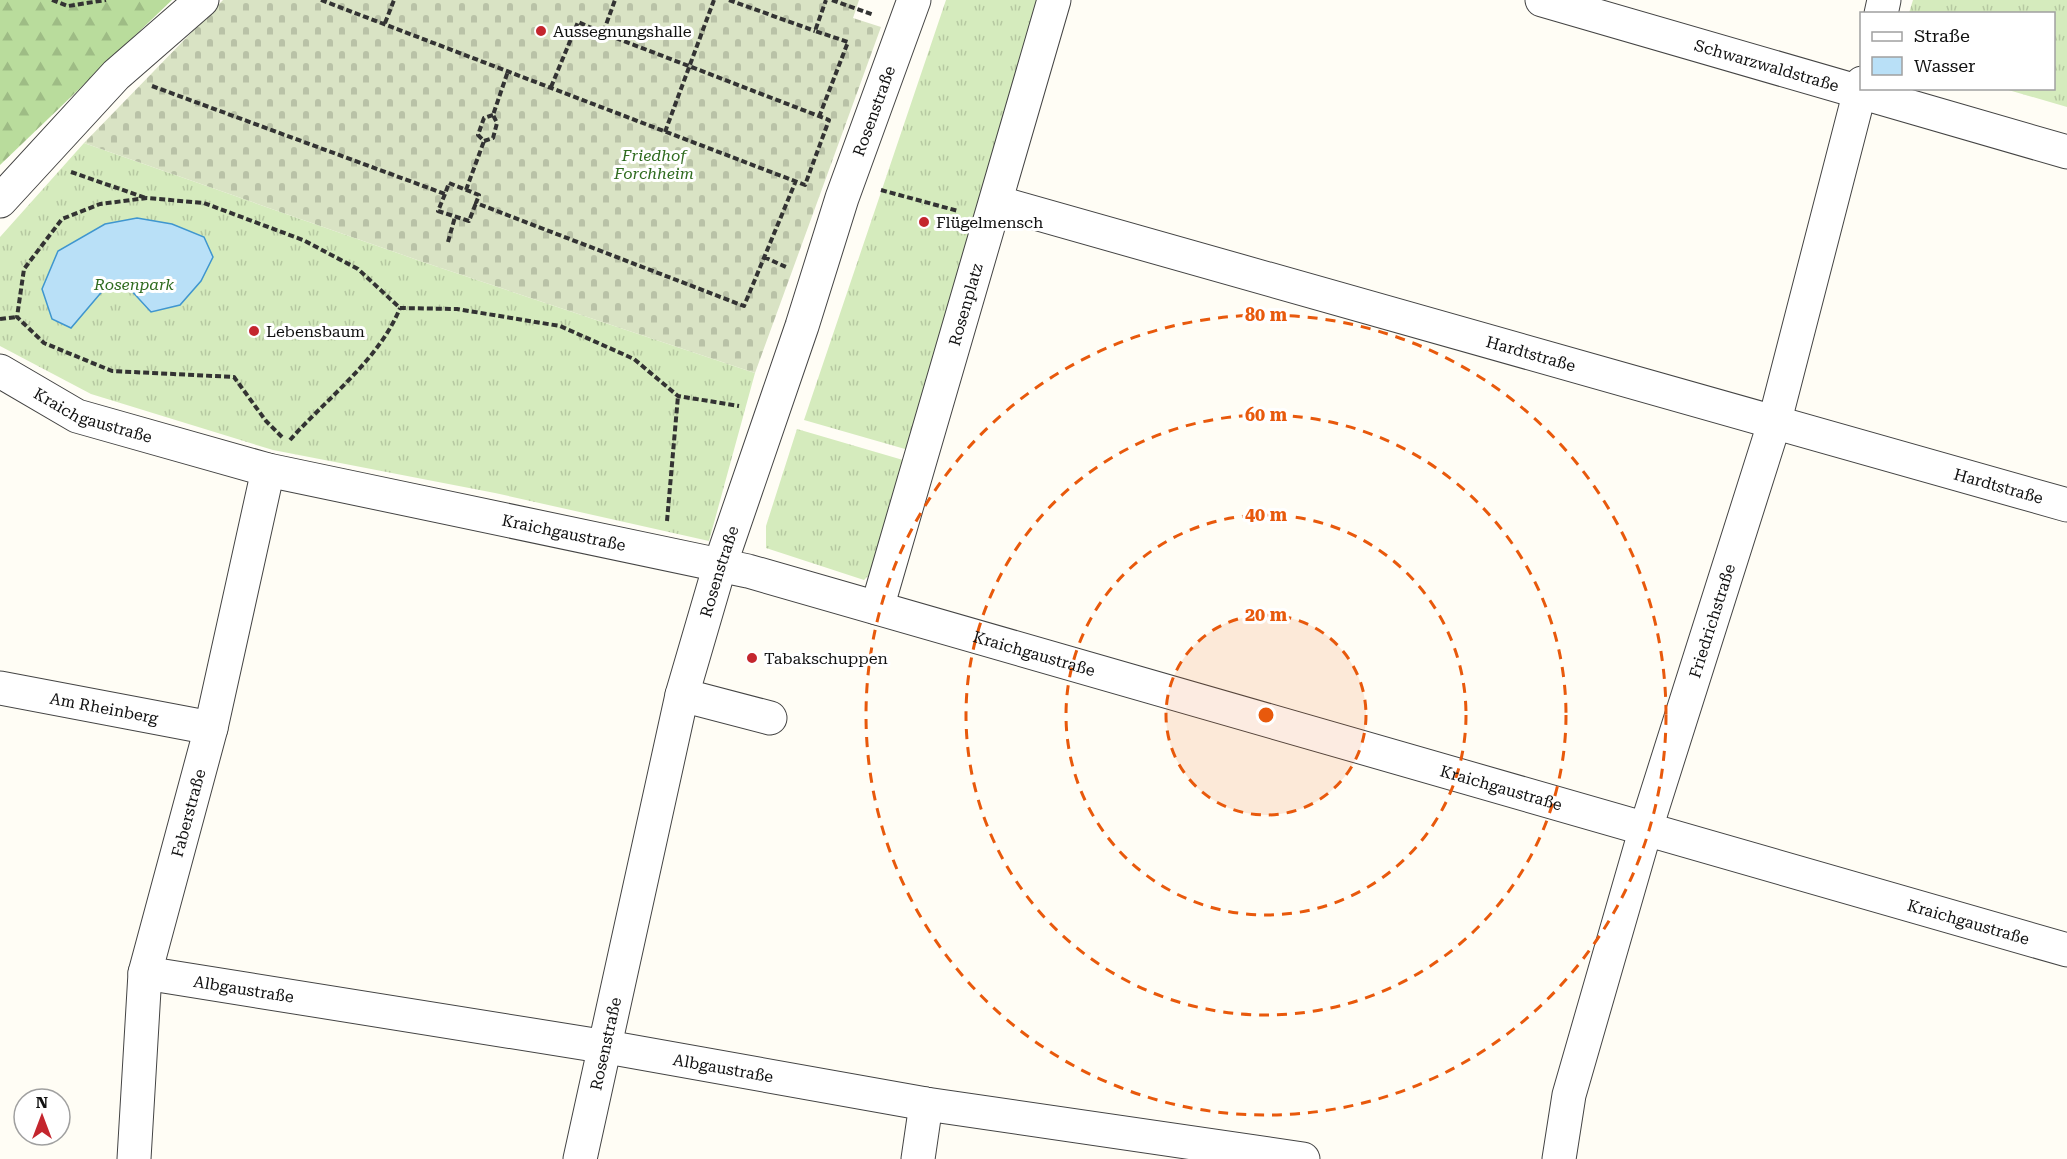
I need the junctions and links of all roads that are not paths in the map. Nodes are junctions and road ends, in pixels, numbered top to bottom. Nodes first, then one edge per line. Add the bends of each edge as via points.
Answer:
1 (202, 0) edge
2 (1054, 0) edge
3 (1542, 0) edge
4 (1607, 9) edge
5 (909, 13) edge
6 (1860, 87) edge
7 (1870, 90) edge
8 (2067, 152) edge
9 (0, 201) edge
10 (994, 211) junction
11 (0, 371) edge
12 (1774, 424) junction
13 (268, 470) junction
14 (2067, 505) edge
15 (720, 566) junction
16 (877, 608) junction
17 (0, 688) edge
18 (682, 694) junction
19 (770, 718) dead end
20 (211, 728) junction
21 (1646, 828) junction
22 (2067, 950) edge
23 (146, 973) junction
24 (607, 1047) junction
25 (926, 1104) junction
26 (1289, 1158) edge
27 (134, 1159) edge
28 (580, 1159) edge
29 (918, 1159) edge
30 (1559, 1159) edge

1 - 9 street via 116,75
2 - 10 street, Rosenplatz
3 - 4 street, Schwarzwaldstraße
4 - 6 street, Schwarzwaldstraße
5 - 15 street, Rosenstraße via 842,198
6 - 12 street, Friedrichstraße
7 - 8 street, Schwarzwaldstraße
10 - 12 street, Hardtstraße
10 - 16 street, Rosenplatz
11 - 13 street, Kraichgaustraße via 77,416
12 - 14 street, Hardtstraße
12 - 21 street, Friedrichstraße
13 - 15 street, Kraichgaustraße
13 - 20 street, Faberstraße
15 - 16 street, Kraichgaustraße
15 - 18 street, Rosenstraße
16 - 21 street, Kraichgaustraße
17 - 20 street, Am Rheinberg
18 - 19 street
18 - 24 street, Rosenstraße
20 - 23 street, Faberstraße
21 - 22 street, Kraichgaustraße
21 - 30 street, Friedrichstraße via 1569,1095
23 - 24 street, Albgaustraße
23 - 27 street, Faberstraße
24 - 25 street, Albgaustraße
24 - 28 street, Rosenstraße
25 - 26 street, Albgaustraße
25 - 29 street

